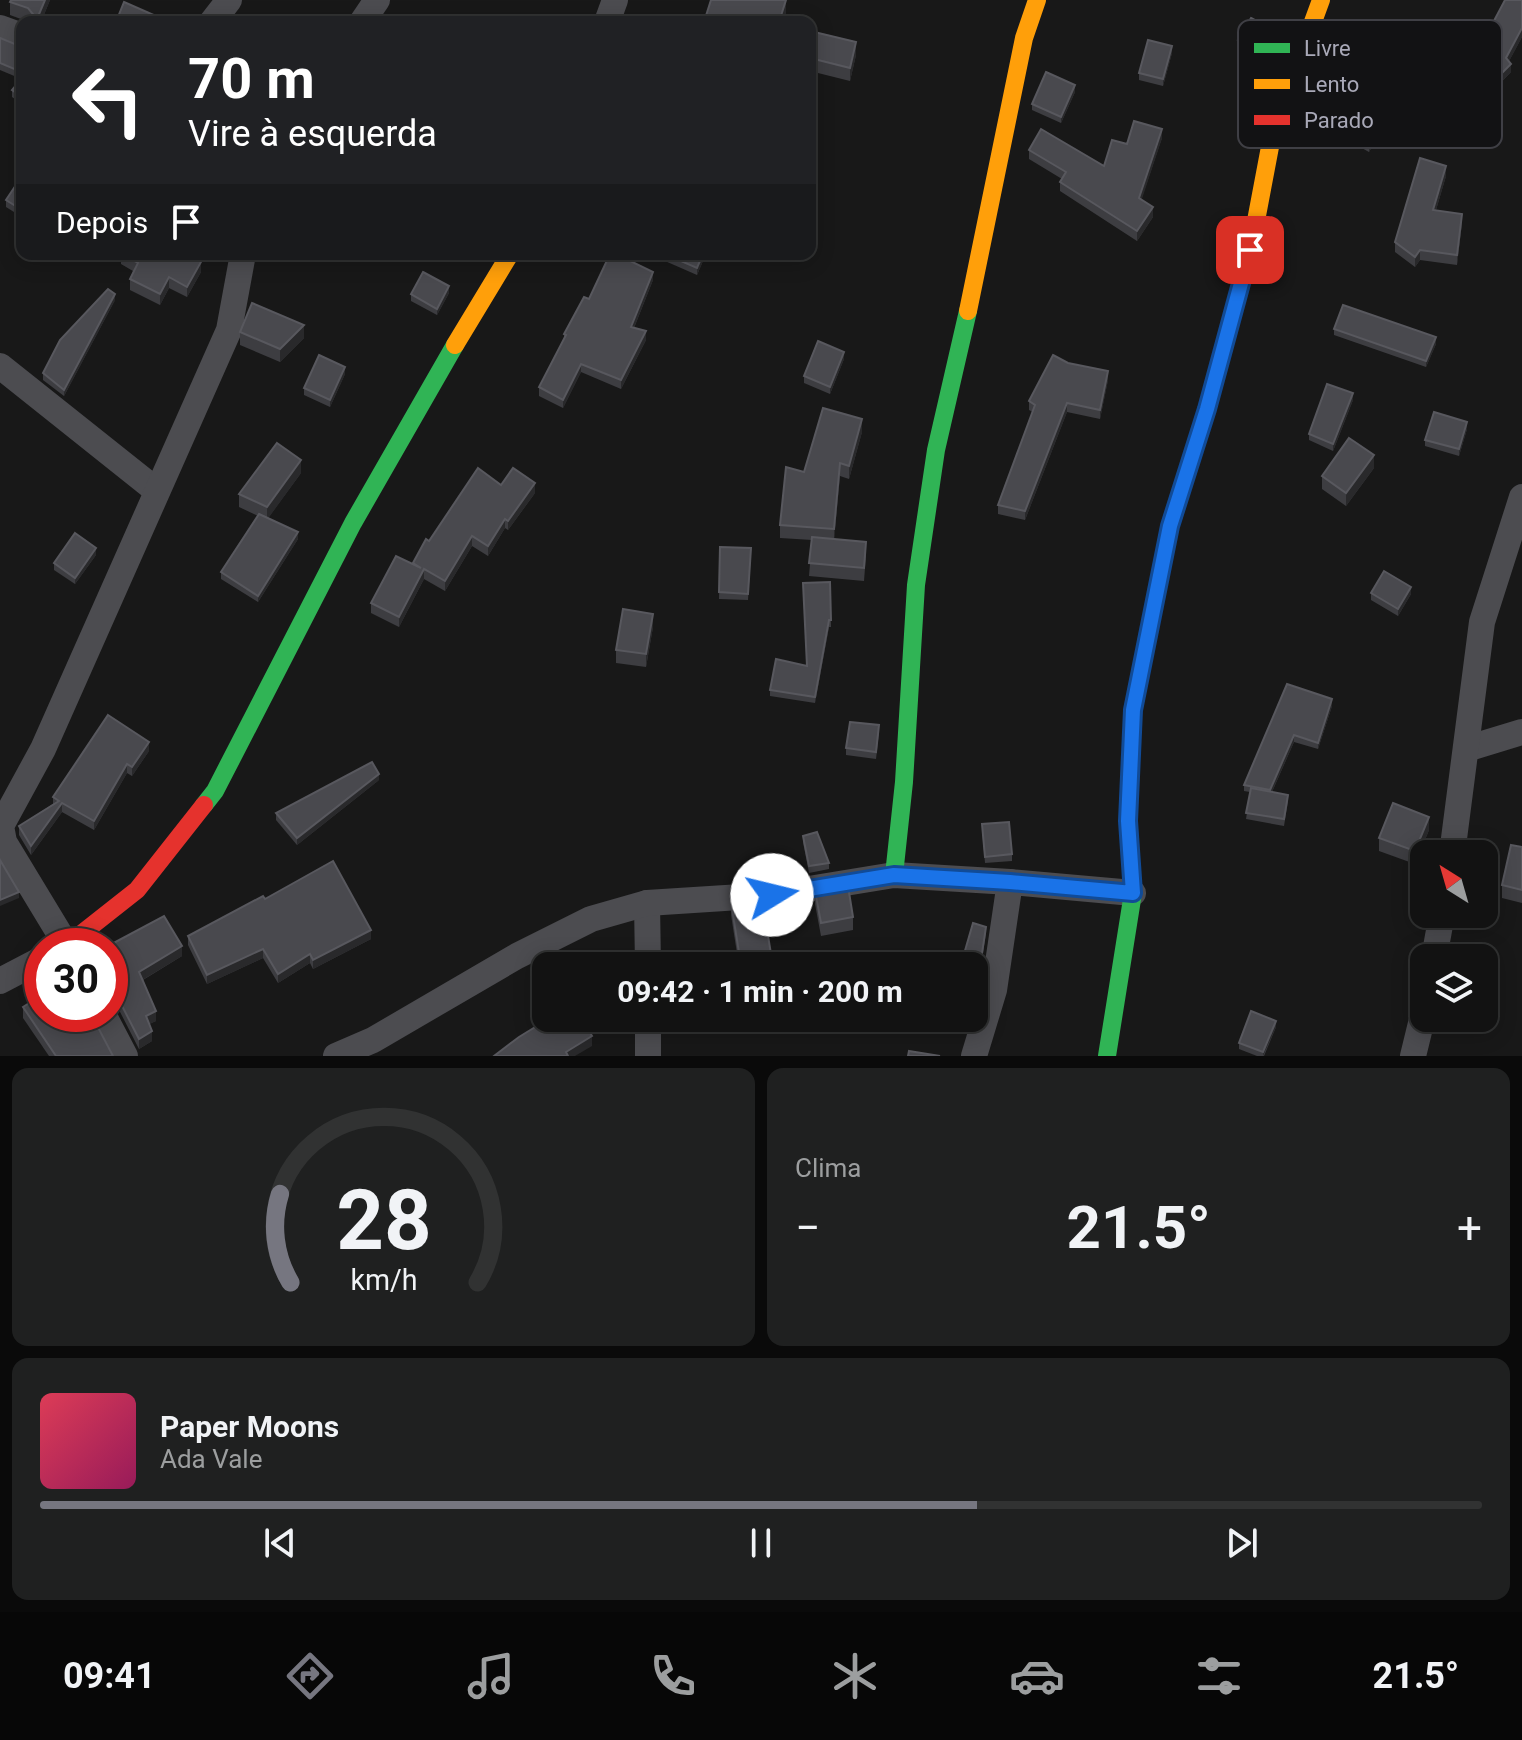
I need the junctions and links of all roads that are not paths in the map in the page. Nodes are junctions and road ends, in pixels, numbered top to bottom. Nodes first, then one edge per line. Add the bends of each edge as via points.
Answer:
1 (229, 0) edge
2 (1037, 0) edge
3 (1321, 0) edge
4 (217, 16) edge
5 (1314, 20) edge
6 (1270, 148) edge
7 (242, 260) edge
8 (506, 260) edge
9 (0, 366) edge
10 (157, 491) junction
11 (1522, 497) edge
12 (1522, 732) edge
13 (1466, 749) junction
14 (1454, 840) edge
15 (894, 875) junction
16 (1010, 882) junction
17 (1133, 893) junction
18 (647, 903) junction
19 (56, 928) edge
20 (90, 928) edge
21 (648, 952) edge
22 (24, 968) edge
23 (0, 981) edge
24 (112, 1032) edge
25 (648, 1032) edge
26 (1419, 1032) edge
27 (125, 1056) edge
28 (336, 1056) edge
29 (648, 1056) edge
30 (974, 1056) edge
31 (1107, 1056) edge
32 (1413, 1056) edge

1 - 4 street
2 - 15 street via 1024,38 936,450 916,585
3 - 5 street
6 - 17 street via 1250,250 1170,526 1133,710 1128,821
7 - 10 street via 229,330
8 - 20 street via 353,523 215,791 137,890
9 - 10 street
10 - 19 street via 43,749 1,826 4,842
11 - 13 street via 1482,622
12 - 13 street
13 - 14 street
15 - 16 street
15 - 18 street via 772,895
16 - 17 street
16 - 30 street via 994,990
17 - 31 street
18 - 21 street
18 - 28 street via 591,919
22 - 23 street
24 - 27 street
25 - 29 street
26 - 32 street

